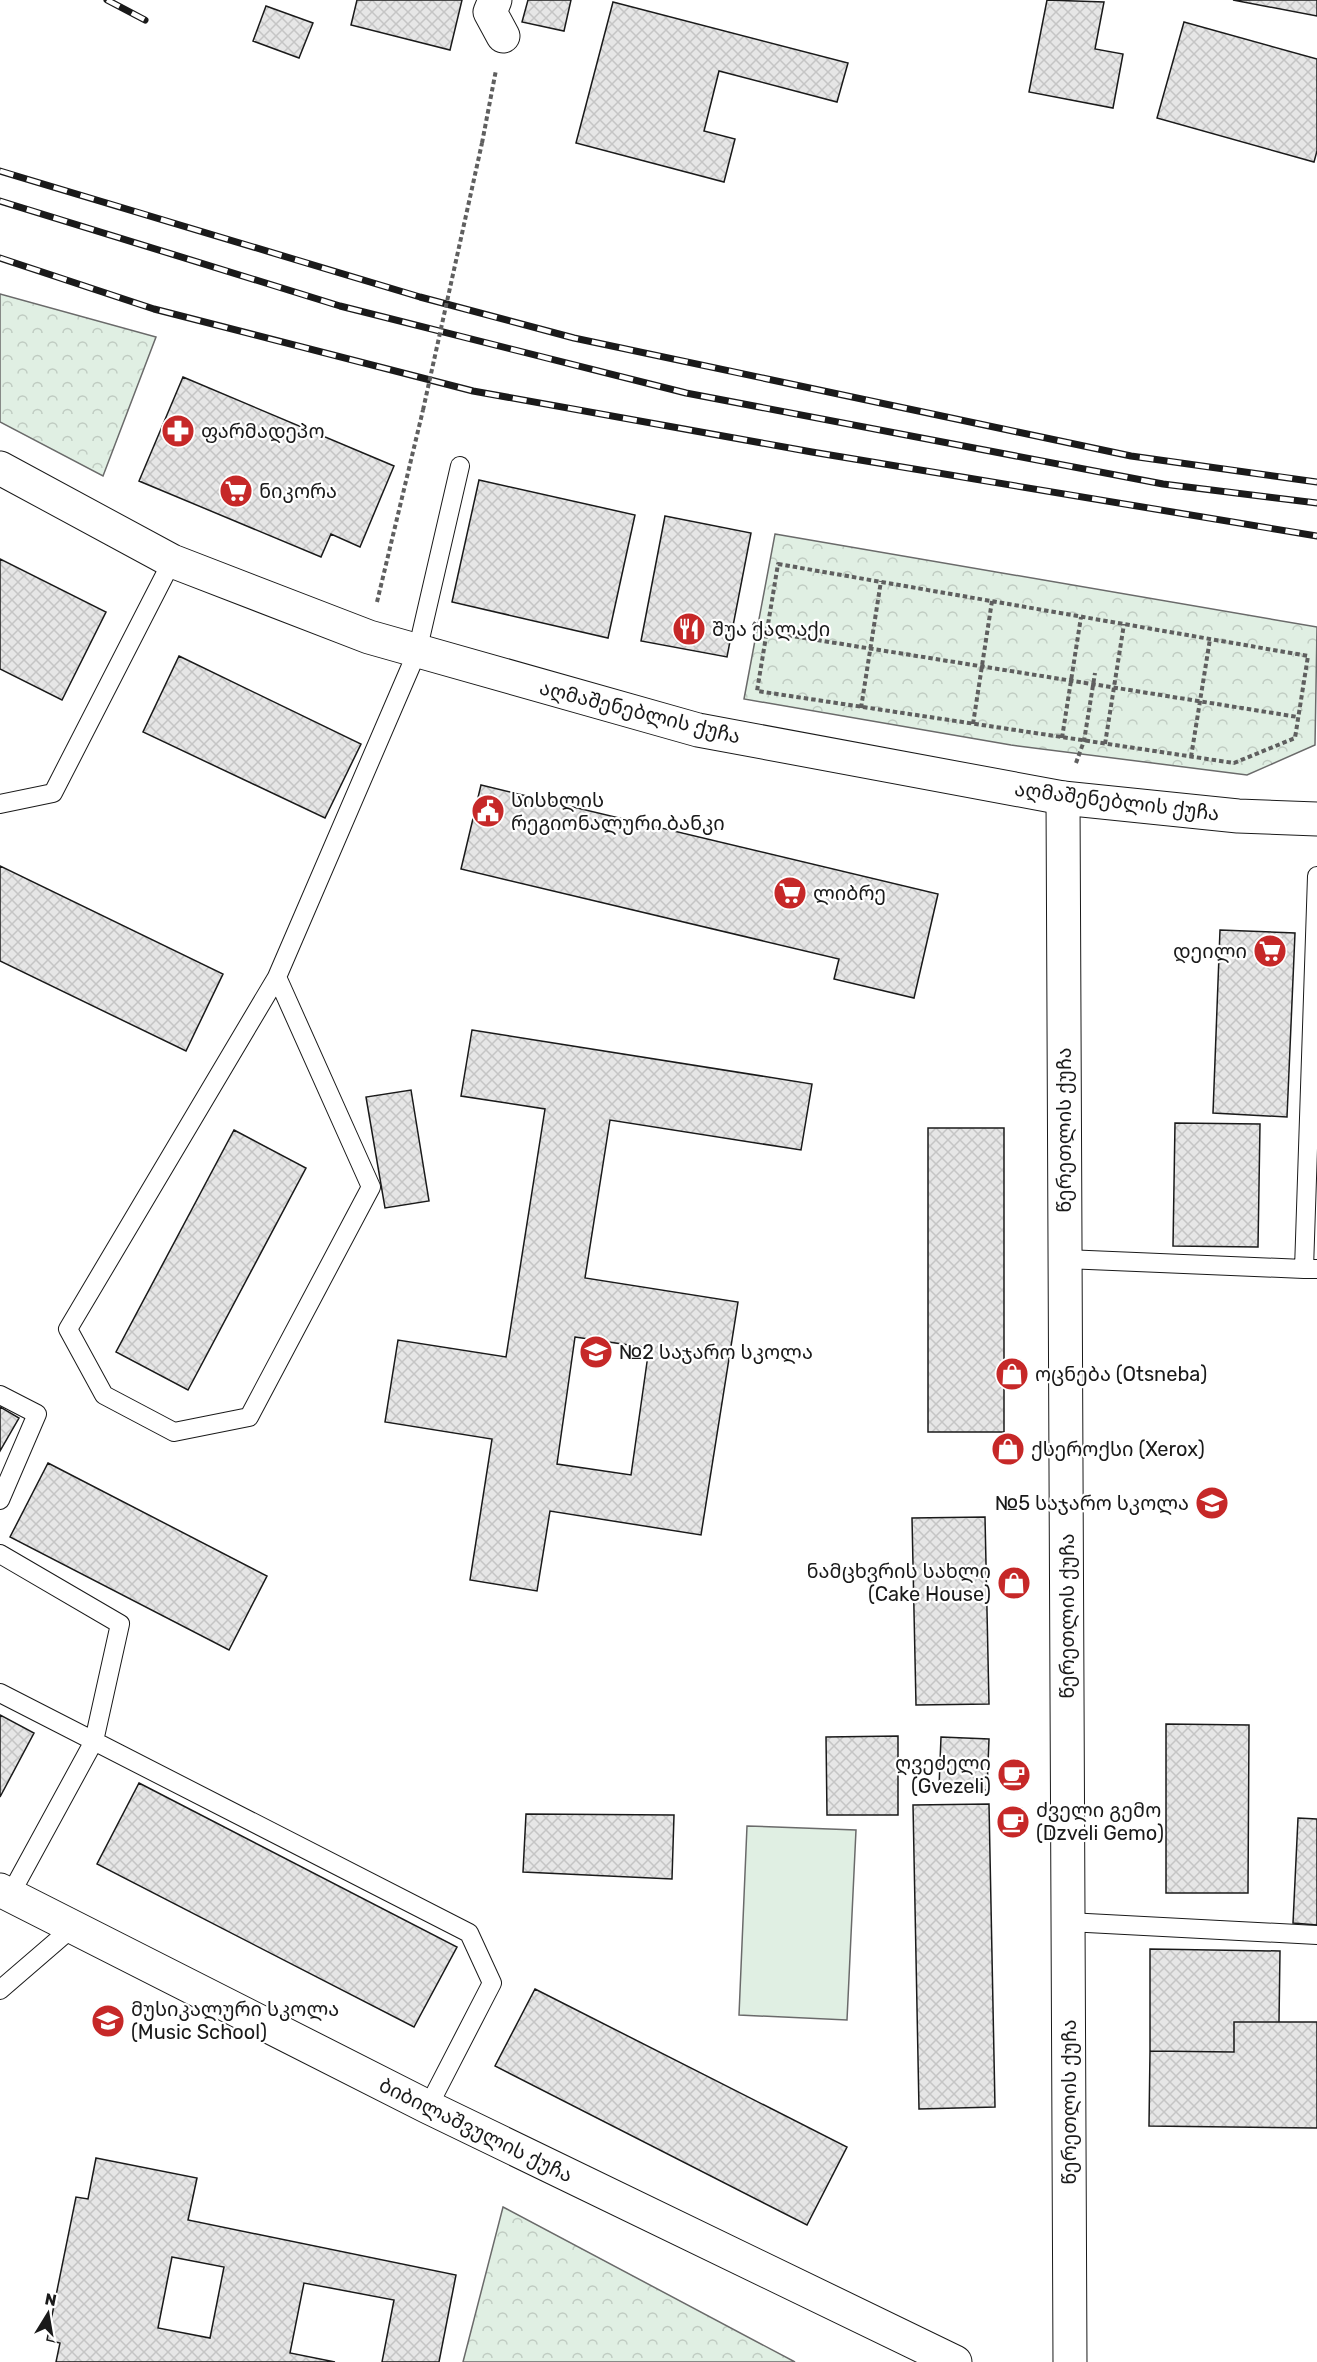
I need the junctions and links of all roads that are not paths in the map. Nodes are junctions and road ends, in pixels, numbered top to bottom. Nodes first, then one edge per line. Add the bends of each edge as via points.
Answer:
1 (495, 0) edge
2 (503, 36) road end
3 (460, 466) dead end
4 (0, 468) edge
5 (172, 561) junction
6 (417, 652) junction
7 (1063, 798) junction
8 (0, 804) edge
9 (1317, 819) edge
10 (1317, 876) edge
11 (277, 977) junction
12 (1065, 1259) junction
13 (1311, 1269) edge
14 (0, 1395) edge
15 (0, 1500) edge
16 (0, 1554) edge
17 (0, 1693) edge
18 (94, 1741) junction
19 (5, 1892) edge
20 (1068, 1923) junction
21 (73, 1927) junction
22 (1317, 1935) edge
23 (0, 1990) edge
24 (428, 2107) junction
25 (955, 2362) edge
26 (1070, 2362) edge

1 - 2 street via 490,12
3 - 6 lane
4 - 5 street, აღმაშენებლის ქუჩა
5 - 6 street, აღმაშენებლის ქუჩა
5 - 8 lane via 53,793
6 - 7 street, აღმაშენებლის ქუჩა via 698,730
6 - 11 lane
7 - 9 street, აღმაშენებლის ქუჩა via 1238,816
7 - 12 street, წერეთლის ქუჩა
10 - 13 lane
11 - 11 lane via 68,1329 104,1395 174,1432 249,1417 371,1187
12 - 13 lane
12 - 20 street, წერეთლის ქუჩა
14 - 15 lane via 37,1414
16 - 18 lane via 120,1624
17 - 18 lane
18 - 19 lane
18 - 24 lane via 469,1933 492,1983
19 - 21 street, ბიბილაშვულის ქუჩა
20 - 22 lane
20 - 26 street, წერეთლის ქუჩა
21 - 23 lane
21 - 24 street, ბიბილაშვულის ქუჩა
24 - 25 street, ბიბილაშვულის ქუჩა

